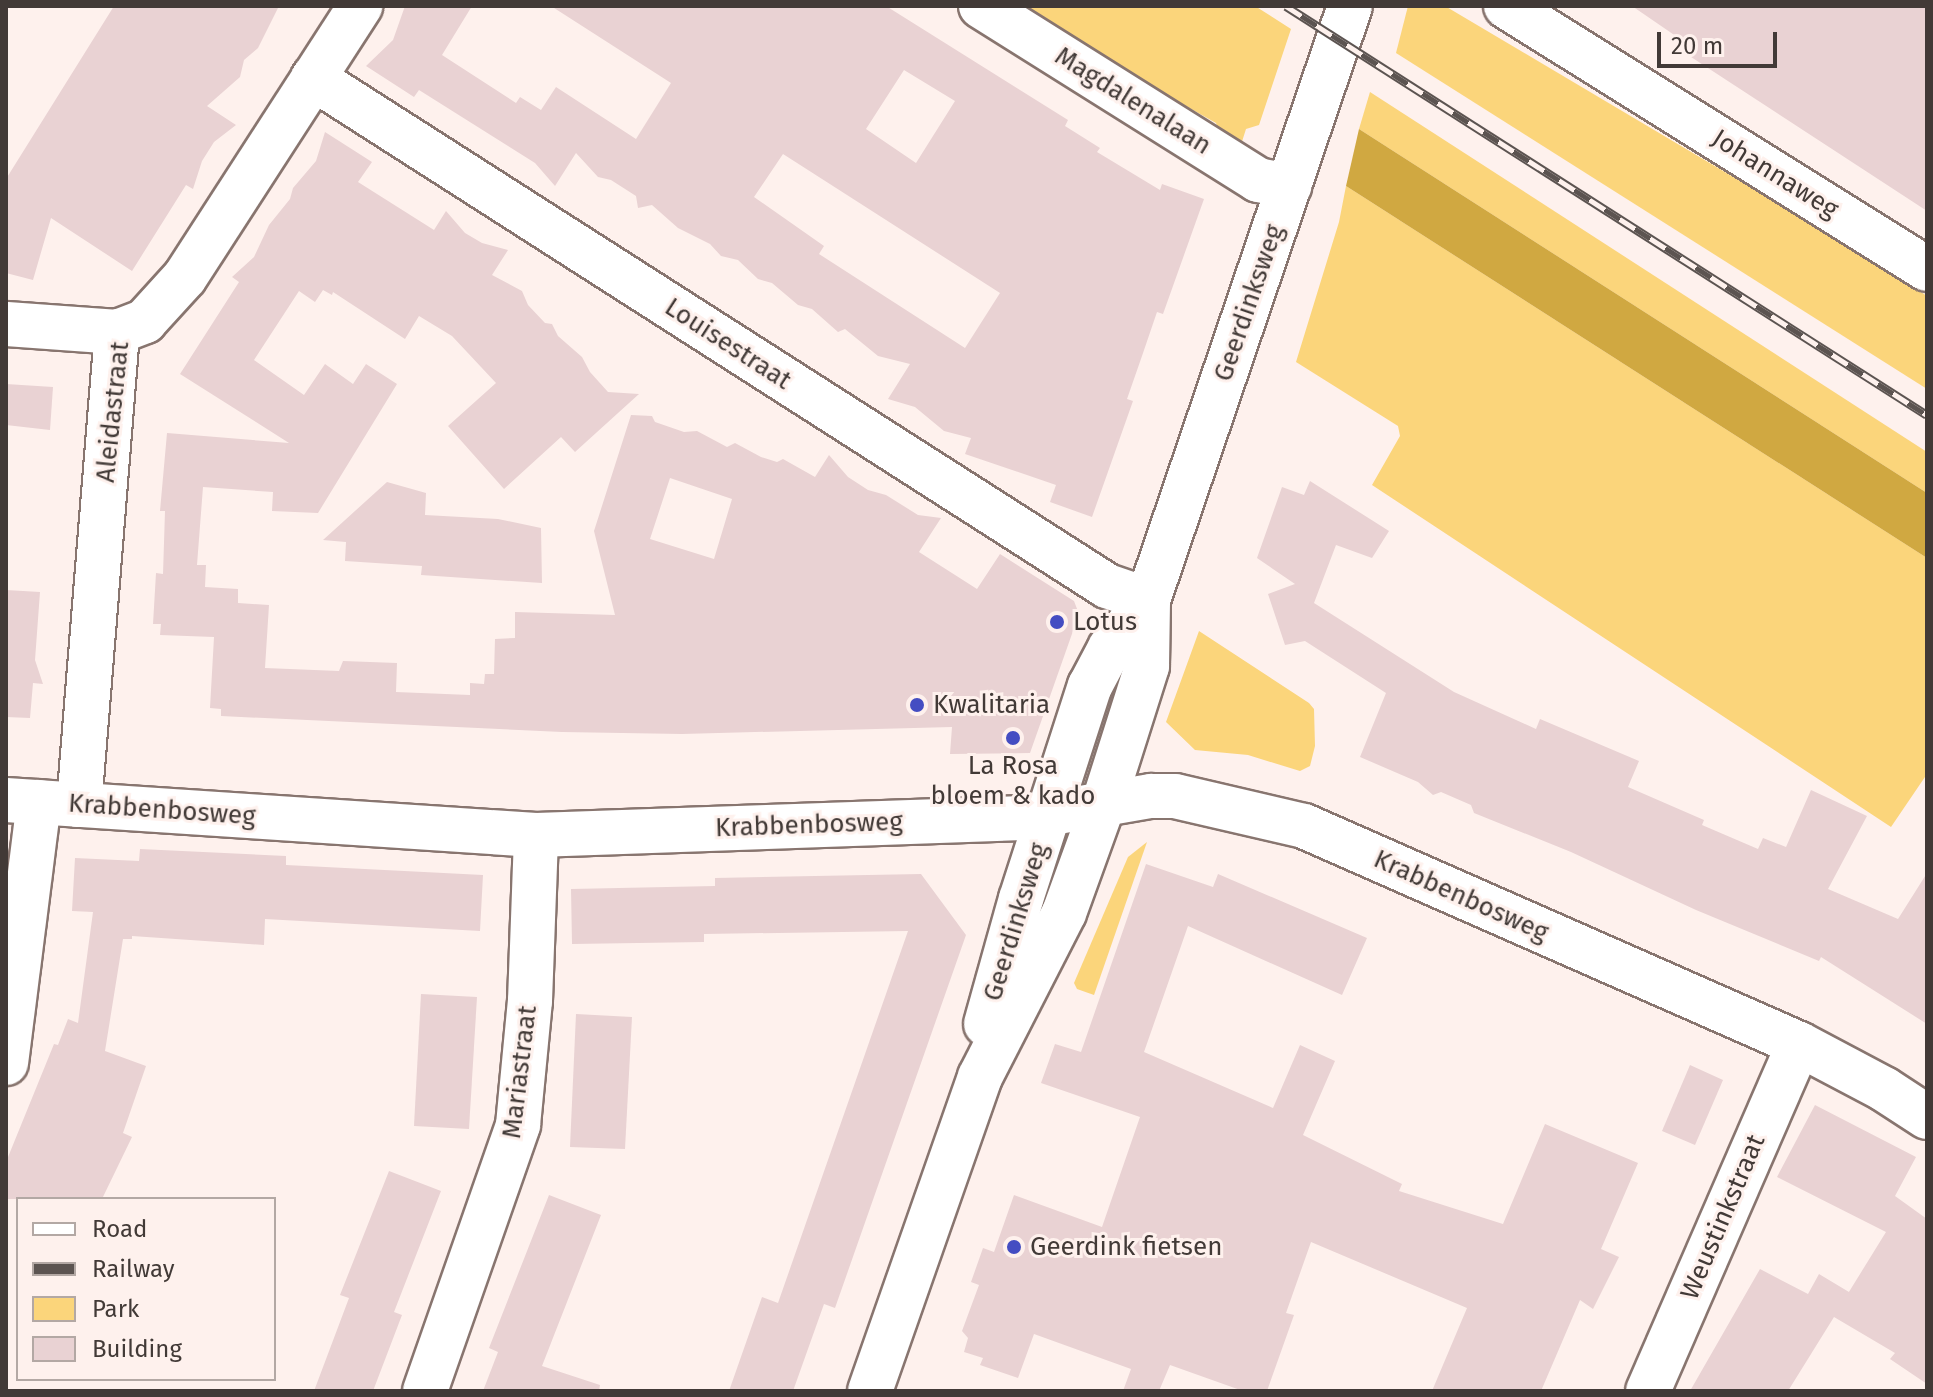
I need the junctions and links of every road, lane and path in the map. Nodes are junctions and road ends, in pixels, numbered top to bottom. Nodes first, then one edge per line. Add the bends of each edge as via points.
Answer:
1 (360, 6) edge
2 (981, 6) edge
3 (1350, 6) edge
4 (1506, 6) edge
5 (1560, 6) edge
6 (313, 78) junction
7 (1623, 79) junction
8 (1289, 186) junction
9 (1927, 269) edge
10 (6, 324) edge
11 (117, 332) junction
12 (1148, 600) junction
13 (42, 802) edge
14 (1103, 805) junction
15 (1049, 815) junction
16 (536, 835) junction
17 (1799, 1044) junction
18 (6, 1063) edge
19 (980, 1077) junction
20 (1927, 1117) edge
21 (425, 1391) edge
22 (870, 1391) edge
23 (1648, 1391) edge

1 - 6 street, Aleidastraat
2 - 8 street, Magdalenalaan via 1258,180
3 - 8 street, Geerdinksweg
4 - 7 street, Johannaweg
5 - 7 street, Johannaweg via 1597,39
6 - 11 street, Aleidastraat via 176,289 145,321
6 - 12 street, Louisestraat via 1107,586
7 - 9 street, Johannaweg
8 - 12 street, Geerdinksweg
10 - 11 street
11 - 13 street, Aleidastraat
12 - 14 street, Geerdinksweg via 1147,666
12 - 15 street, Geerdinksweg via 1110,648 1090,686
13 - 16 street, Krabbenbosweg
13 - 18 street, Aleidastraat
14 - 15 street, Krabbenbosweg
14 - 17 street, Krabbenbosweg via 1175,796 1304,826
14 - 19 street, Geerdinksweg via 1064,913
15 - 16 street, Krabbenbosweg
15 - 19 street, Geerdinksweg via 987,1021
16 - 21 street, Mariastraat via 530,1001 518,1125
17 - 20 street, Krabbenbosweg
17 - 23 street, Weustinkstraat
19 - 22 street, Geerdinksweg

